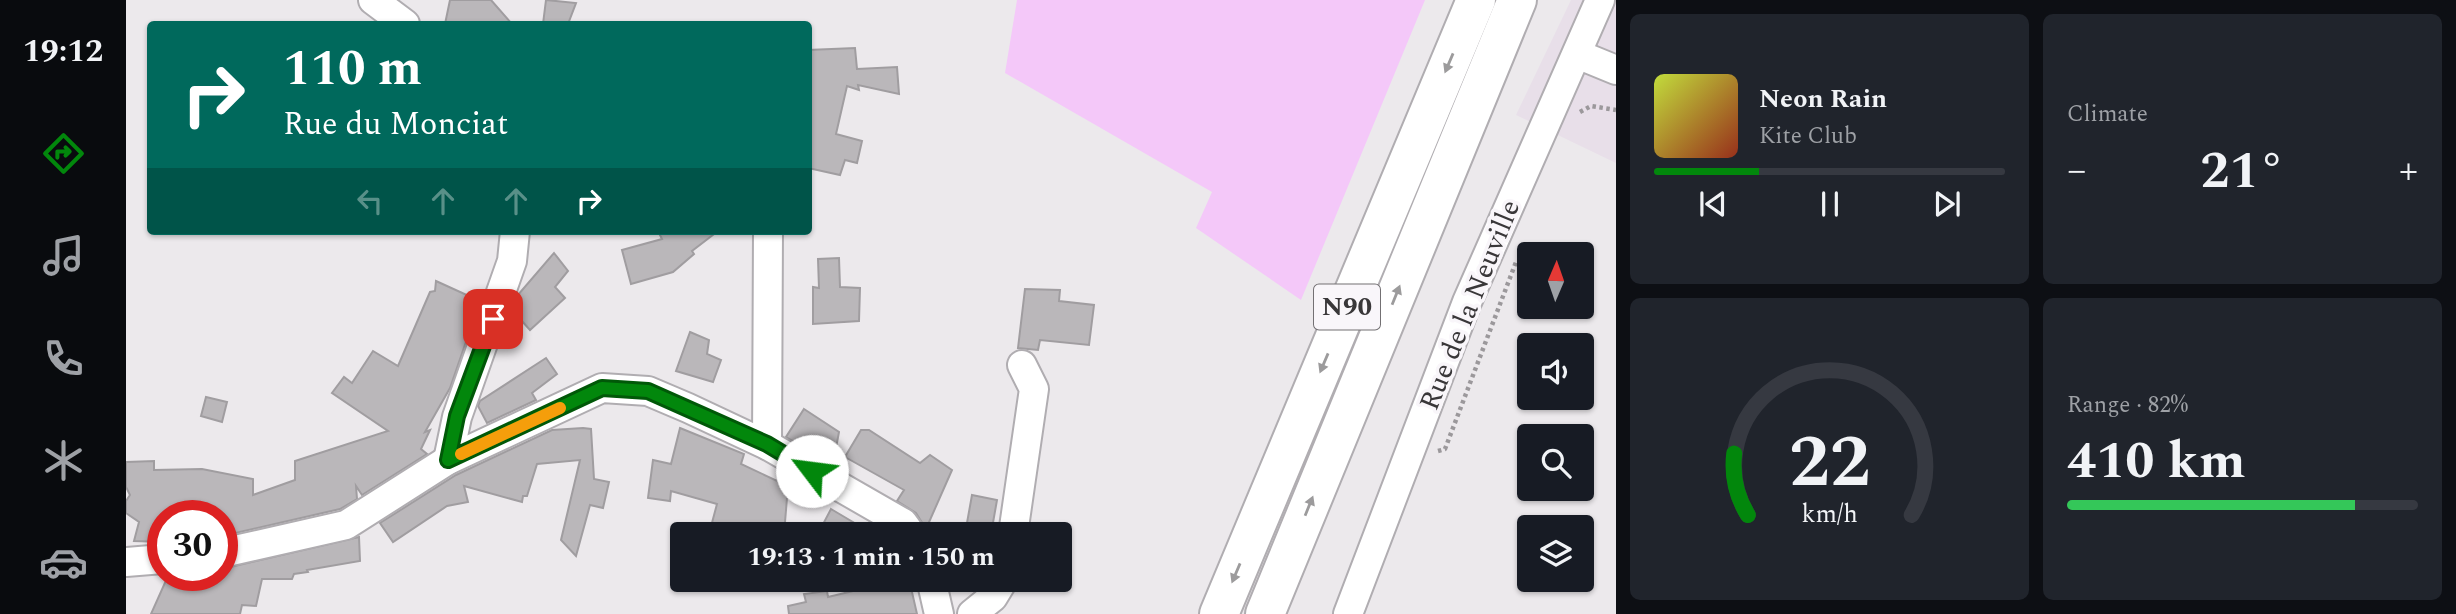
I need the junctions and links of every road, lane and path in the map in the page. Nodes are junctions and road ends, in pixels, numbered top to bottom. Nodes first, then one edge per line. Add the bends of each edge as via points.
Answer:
1 (373, 0) edge
2 (1476, 0) edge
3 (1517, 0) edge
4 (1600, 0) edge
5 (401, 21) edge
6 (1577, 54) junction
7 (1616, 70) edge
8 (1616, 110) edge
9 (1572, 115) dead end
10 (515, 235) edge
11 (768, 235) edge
12 (1022, 365) dead end
13 (767, 444) junction
14 (448, 460) junction
15 (901, 522) edge
16 (1015, 522) edge
17 (238, 549) edge
18 (147, 560) edge
19 (126, 562) edge
20 (934, 592) edge
21 (996, 592) edge
22 (939, 614) edge
23 (972, 614) edge
24 (1219, 614) edge
25 (1265, 614) edge
26 (1348, 614) edge

1 - 5 street
2 -> 24 highway, N90
25 -> 3 highway, N90
4 - 6 street, Rue de la Neuville
6 - 7 street
6 - 26 street, Rue de la Neuville via 1467,302
8 - 9 path via 1591,106
10 - 14 street via 512,261 457,416
11 - 13 street
12 - 16 street via 1034,389
13 - 14 street via 648,391 602,388
13 - 15 street
14 - 17 street via 346,525
18 - 19 street
20 - 22 street
21 - 23 street

